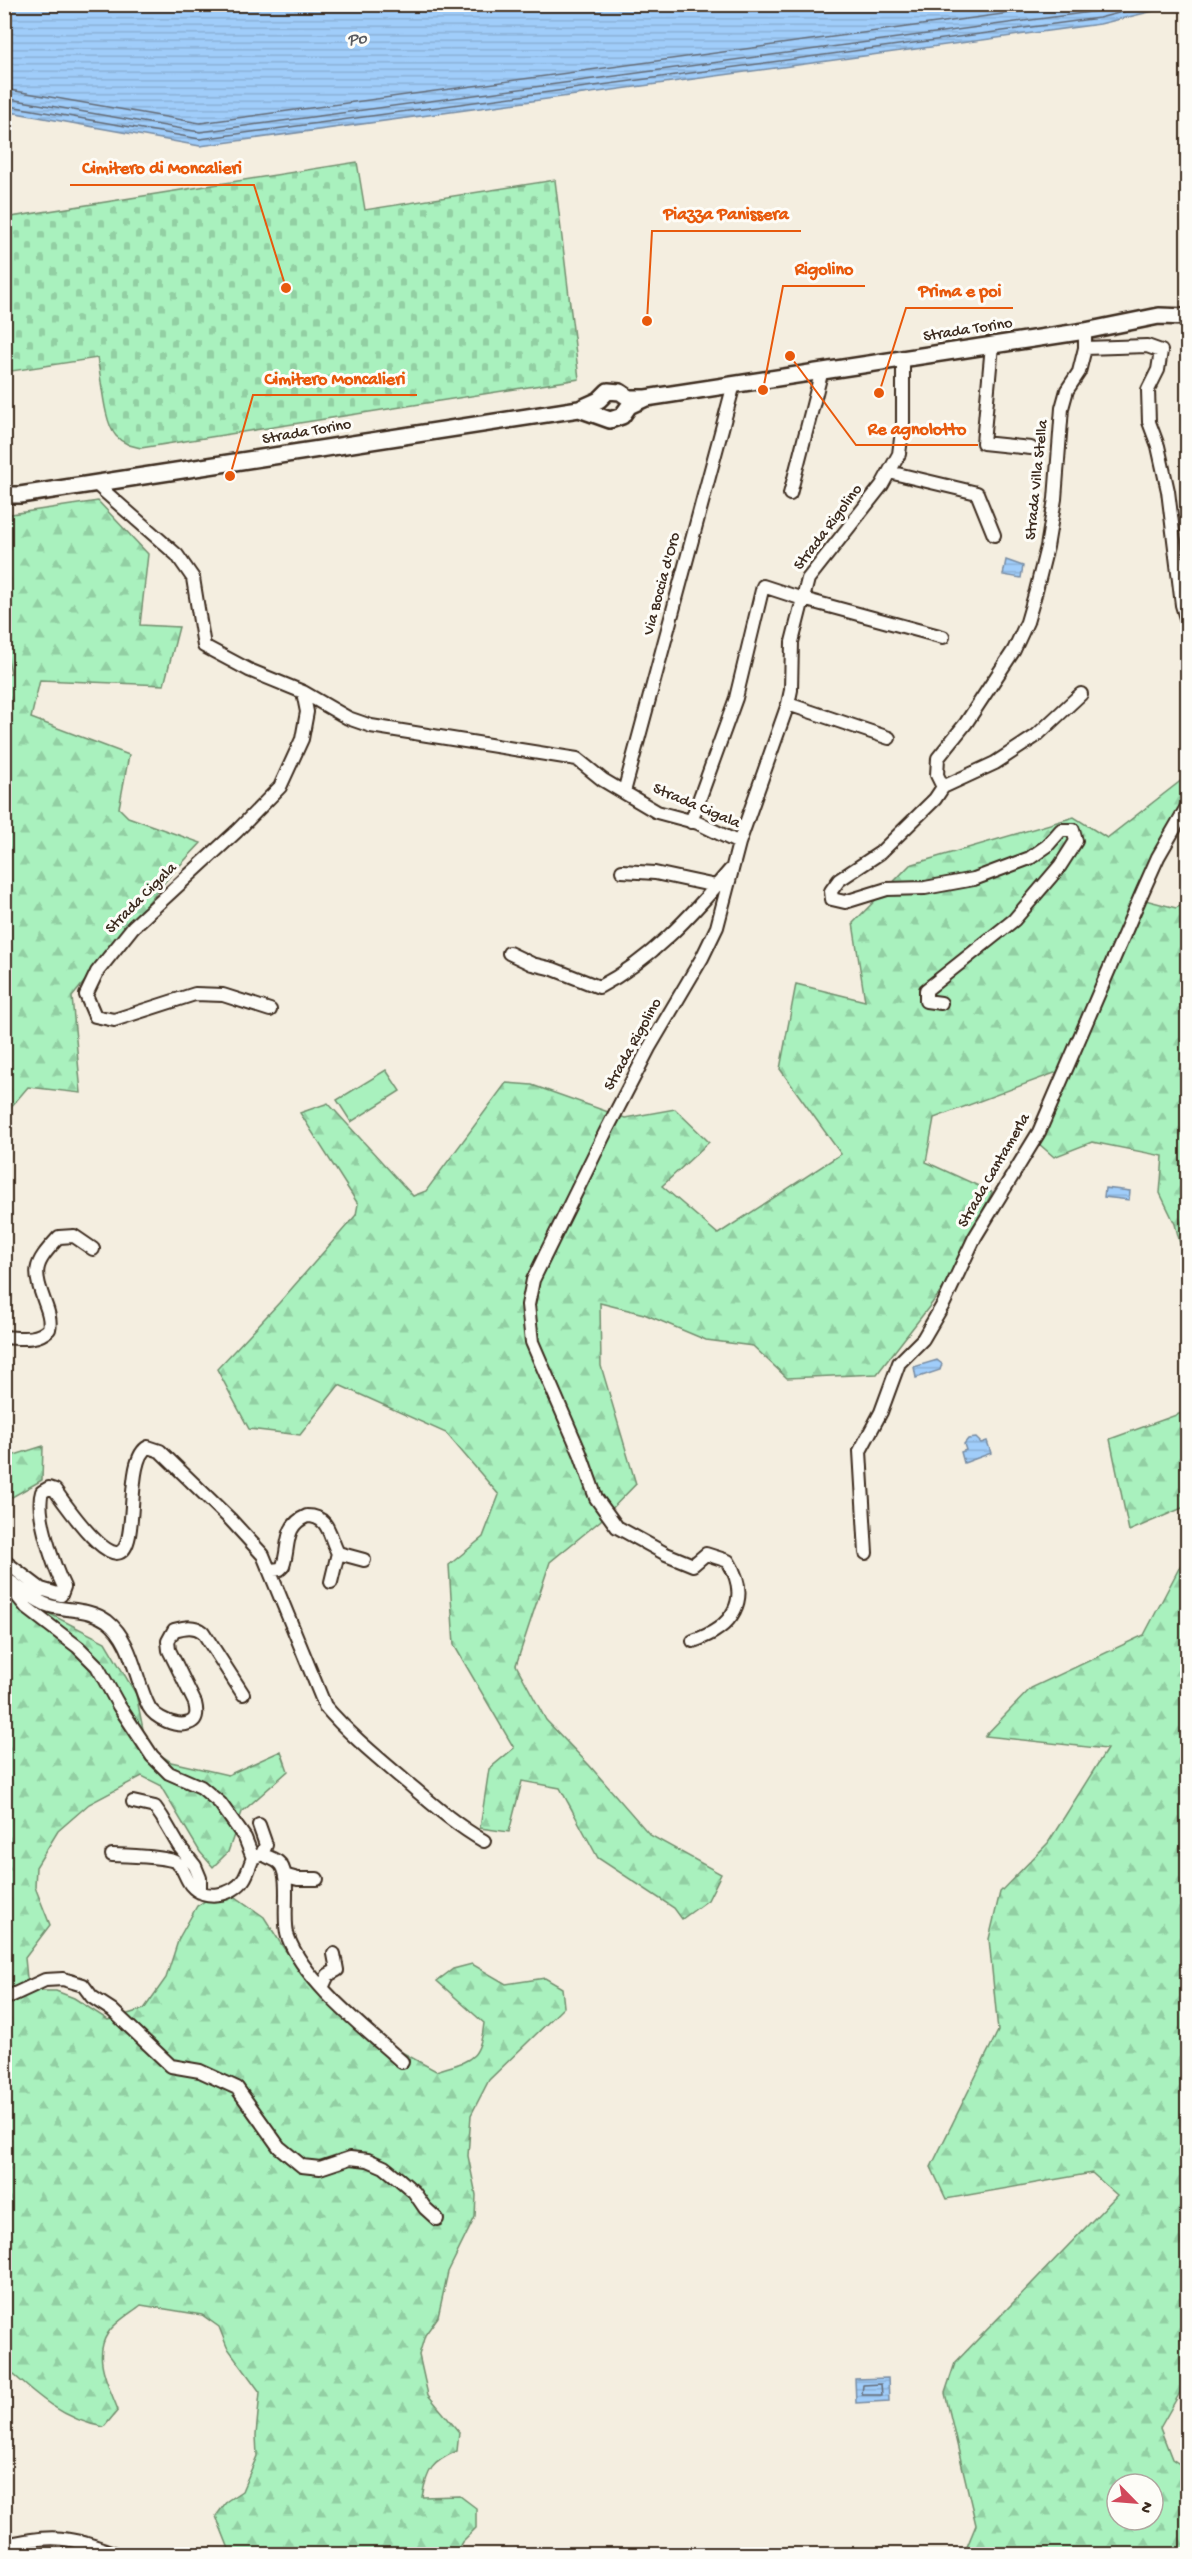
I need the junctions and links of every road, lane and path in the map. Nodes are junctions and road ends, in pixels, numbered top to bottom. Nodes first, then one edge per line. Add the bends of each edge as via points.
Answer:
1 (1188, 317) edge
2 (1085, 331) junction
3 (992, 345) junction
4 (1085, 348) junction
5 (903, 359) junction
6 (822, 370) junction
7 (734, 384) junction
8 (646, 398) junction
9 (579, 409) junction
10 (1031, 448) dead end
11 (889, 472) junction
12 (96, 484) junction
13 (790, 494) dead end
14 (4, 495) edge
15 (994, 535) dead end
16 (803, 599) junction
17 (1188, 625) edge
18 (943, 637) dead end
19 (303, 692) junction
20 (1081, 694) dead end
21 (788, 704) junction
22 (889, 738) dead end
23 (943, 787) junction
24 (624, 792) junction
25 (1188, 805) edge
26 (691, 822) junction
27 (739, 843) junction
28 (734, 865) junction
29 (622, 871) dead end
30 (716, 886) junction
31 (509, 953) dead end
32 (941, 1003) dead end
33 (270, 1010) dead end
34 (93, 1249) dead end
35 (4, 1337) edge
36 (338, 1553) junction
37 (866, 1553) dead end
38 (364, 1560) dead end
39 (4, 1561) edge
40 (270, 1570) junction
41 (4, 1579) edge
42 (331, 1582) dead end
43 (693, 1641) dead end
44 (243, 1694) dead end
45 (133, 1802) dead end
46 (259, 1825) dead end
47 (484, 1841) dead end
48 (112, 1855) dead end
49 (257, 1856) junction
50 (287, 1876) junction
51 (317, 1879) dead end
52 (200, 1892) junction
53 (334, 1954) dead end
54 (322, 1988) junction
55 (4, 1999) edge
56 (402, 2062) dead end
57 (436, 2219) dead end
58 (4, 2546) edge
59 (117, 2554) edge

1 - 2 main road, Strada Torino via 1159,316
2 - 3 main road, Strada Torino
2 - 4 street, Strada Villa Stella
3 - 5 main road, Strada Torino
3 - 10 street via 983,443
4 - 17 street via 1147,345 1161,351 1158,370 1148,390 1149,422 1168,491
4 - 23 street, Strada Villa Stella via 1062,408 1055,500 1030,611 1014,650 938,758 937,775
5 - 6 main road, Strada Torino
5 - 11 street, Strada Rigolino via 903,423 898,454
6 - 7 main road, Strada Torino
6 - 13 street
7 - 8 main road, Strada Torino
7 - 24 street, Via Boccia d'Oro
8 - 9 main road, Strada Torino via 628,398 620,392 608,391
8 - 9 main road, Strada Torino via 610,420
9 - 12 main road, Strada Torino
11 - 15 street via 977,493
11 - 16 street, Strada Rigolino via 808,579
12 - 14 main road, Strada Torino
12 - 19 street, Strada Cigala via 177,555 193,578 204,646
16 - 18 street
16 - 21 street, Strada Rigolino via 792,642
16 - 26 street via 764,586 736,698
19 - 24 street, Strada Cigala via 348,718 371,726 577,759
19 - 33 street, Strada Cigala via 307,712 302,739 280,787 133,927 97,972 86,995 95,1016 114,1020 195,993 223,995
20 - 23 street via 1036,736 995,763
21 - 22 street
21 - 27 street, Strada Rigolino
23 - 32 street via 880,853 839,880 831,891 832,899 844,902 887,889 925,888 974,879 1030,858 1061,830 1073,830 1076,841 1014,920 926,990 926,1001
24 - 26 street, Strada Cigala via 657,812
25 - 37 street, Strada Cantamerla via 1142,892 1039,1132 975,1237 923,1339 899,1363 881,1412 860,1451
26 - 27 street, Strada Cigala
27 - 28 street, Strada Rigolino
28 - 30 street
28 - 43 street, Strada Rigolino via 717,927 605,1133 533,1280 528,1305 532,1342 596,1498 617,1527 693,1565 706,1554 728,1561 738,1576 740,1596 731,1619 713,1635
29 - 30 street via 656,873
30 - 31 street via 671,935 618,977 599,987
34 - 35 street via 74,1236 59,1237 36,1271 49,1329 30,1338
36 - 38 street
36 - 40 street via 327,1524 307,1516 288,1534 283,1566
36 - 42 street
39 - 40 street via 42,1589 63,1593 40,1506 42,1492 49,1488 55,1490 100,1545 118,1552 126,1548 136,1460 149,1447 164,1454 230,1518 259,1549
40 - 47 street via 325,1706 388,1767
41 - 44 street via 47,1605 78,1609 107,1622 127,1648 150,1710 163,1720 189,1724 197,1712 169,1650 168,1641 174,1630 191,1627 203,1632
41 - 49 street via 27,1608 97,1666 152,1756 169,1773 201,1787 220,1803
45 - 52 street via 155,1807 162,1816 195,1866
46 - 49 street via 266,1845
48 - 52 street via 166,1858 178,1863
49 - 50 street via 280,1863
49 - 52 street via 244,1880 229,1892
50 - 51 street
50 - 54 street via 284,1911 288,1936
53 - 54 street via 337,1970 328,1975
54 - 56 street
55 - 57 street via 45,1980 63,1979 83,1985 171,2066 200,2071 237,2088 279,2147 302,2166 320,2168 350,2158 368,2160 414,2192
58 - 59 street via 57,2537

